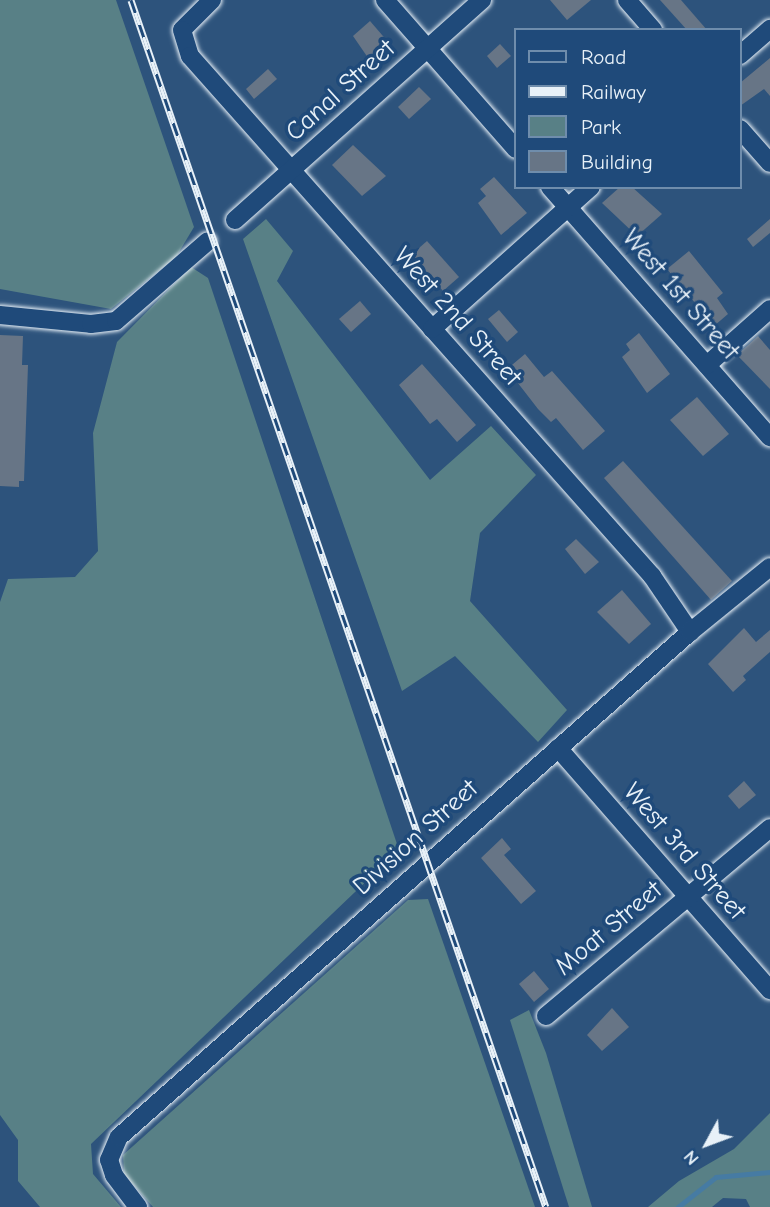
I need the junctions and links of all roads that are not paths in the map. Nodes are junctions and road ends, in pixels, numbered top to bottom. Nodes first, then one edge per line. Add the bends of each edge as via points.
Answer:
1 (212, 0) edge
2 (385, 0) edge
3 (482, 0) edge
4 (627, 0) edge
5 (651, 28) edge
6 (770, 29) edge
7 (428, 48) junction
8 (742, 53) edge
9 (742, 131) edge
10 (514, 147) edge
11 (770, 163) edge
12 (292, 170) junction
13 (552, 189) edge
14 (589, 189) edge
15 (568, 207) junction
16 (235, 220) dead end
17 (207, 242) dead end
18 (770, 309) edge
19 (0, 315) edge
20 (432, 329) junction
21 (707, 365) junction
22 (770, 437) edge
23 (769, 569) edge
24 (690, 632) junction
25 (558, 748) junction
26 (770, 828) edge
27 (689, 897) junction
28 (770, 990) edge
29 (547, 1016) dead end
30 (138, 1207) edge

1 - 12 street, West 2nd Street via 186,23 182,39 190,56
2 - 7 street
3 - 7 street, Canal Street
4 - 5 street
6 - 8 street
7 - 10 street
7 - 12 street, Canal Street
9 - 11 street
12 - 16 street, Canal Street
12 - 20 street, West 2nd Street
13 - 15 street, West 1st Street
14 - 15 street
15 - 20 street
15 - 21 street, West 1st Street
17 - 19 street via 116,321 91,324
18 - 21 street
20 - 24 street, West 2nd Street via 652,576
21 - 22 street, West 1st Street
23 - 24 street, Division Street
24 - 25 street, Division Street
25 - 27 street, West 3rd Street
25 - 30 street, Division Street via 119,1137 109,1160 114,1175
26 - 27 street, Moat Street
27 - 28 street, West 3rd Street
27 - 29 street, Moat Street

